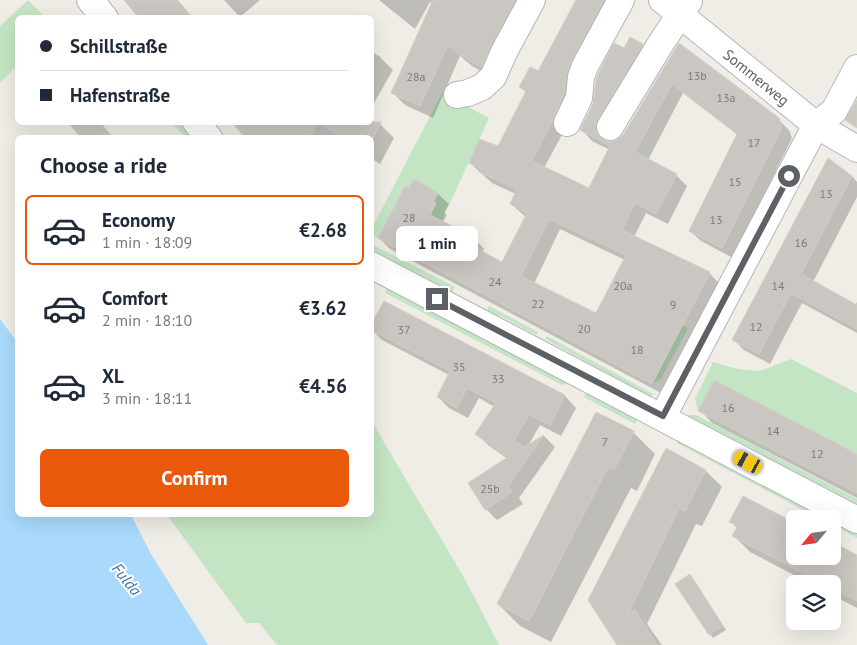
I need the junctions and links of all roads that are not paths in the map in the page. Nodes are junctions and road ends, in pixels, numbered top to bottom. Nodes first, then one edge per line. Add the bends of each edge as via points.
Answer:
1 (90, 0) edge
2 (532, 0) edge
3 (621, 0) edge
4 (677, 5) edge
5 (102, 15) edge
6 (856, 71) edge
7 (456, 95) dead end
8 (567, 124) dead end
9 (198, 125) edge
10 (816, 125) junction
11 (610, 127) dead end
12 (207, 135) edge
13 (857, 149) edge
14 (374, 266) edge
15 (663, 416) junction
16 (857, 520) edge

1 - 5 street
2 - 7 street via 493,77 482,87
3 - 8 street via 585,66 579,98
4 - 10 street, Sommerweg
4 - 11 street via 661,43
6 - 10 street via 834,111
9 - 12 street
10 - 13 street, Sommerweg
10 - 15 street
14 - 15 street
15 - 16 street

